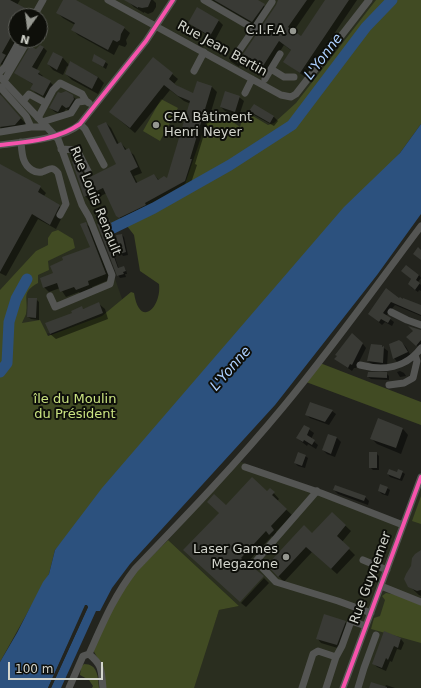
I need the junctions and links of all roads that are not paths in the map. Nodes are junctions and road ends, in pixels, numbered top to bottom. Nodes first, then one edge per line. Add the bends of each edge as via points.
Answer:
1 (108, 0) edge
2 (173, 0) edge
3 (204, 0) edge
4 (369, 0) edge
5 (272, 1) edge
6 (157, 26) junction
7 (254, 29) junction
8 (15, 48) edge
9 (23, 48) edge
10 (204, 52) junction
11 (280, 54) dead end
12 (194, 71) dead end
13 (0, 72) edge
14 (269, 72) junction
15 (294, 77) dead end
16 (252, 79) junction
17 (1, 82) edge
18 (262, 84) junction
19 (245, 93) dead end
20 (23, 101) junction
21 (42, 101) dead end
22 (86, 101) junction
23 (94, 107) junction
24 (43, 122) junction
25 (80, 124) junction
26 (31, 127) junction
27 (0, 132) edge
28 (56, 136) junction
29 (21, 142) junction
30 (0, 145) edge
31 (61, 149) junction
32 (104, 165) dead end
33 (88, 171) dead end
34 (60, 215) dead end
35 (421, 226) edge
36 (50, 296) dead end
37 (391, 312) dead end
38 (421, 325) edge
39 (421, 348) edge
40 (415, 355) junction
41 (360, 366) dead end
42 (389, 385) dead end
43 (245, 467) dead end
44 (421, 477) edge
45 (317, 491) junction
46 (403, 525) junction
47 (363, 560) dead end
48 (387, 570) junction
49 (381, 586) junction
50 (421, 602) edge
51 (371, 613) junction
52 (366, 626) junction
53 (376, 635) dead end
54 (89, 654) junction
55 (336, 657) junction
56 (352, 663) junction
57 (366, 669) junction
58 (69, 688) edge
59 (103, 688) edge
60 (302, 688) edge
61 (326, 688) edge
62 (343, 688) edge
63 (358, 688) edge

1 - 6 street, Rue Jean Bertin
2 - 6 street
3 - 7 street
4 - 18 street, Rue Jean Bertin via 296,94 287,97
5 - 7 street
6 - 10 street, Rue Jean Bertin
6 - 23 street
7 - 14 street via 236,55
8 - 13 street
9 - 17 street
10 - 12 street
10 - 16 street, Rue Jean Bertin
11 - 14 street
14 - 15 street
14 - 18 street
16 - 18 street, Rue Jean Bertin
16 - 19 street
17 - 20 street, Rue Louis Renault
17 - 26 street
20 - 21 street via 29,94
20 - 24 street, Rue Louis Renault
22 - 23 street
22 - 24 street via 78,102 71,113
22 - 24 street via 82,94 60,83 54,90
23 - 25 street
24 - 26 street
24 - 28 street, Rue Louis Renault
25 - 28 street via 70,132
25 - 32 street
26 - 27 street
28 - 29 street
28 - 31 street, Rue Louis Renault
29 - 30 street
29 - 34 street via 22,157 30,169 41,173 52,168 58,173 66,204
31 - 33 street via 77,150
31 - 36 street, Rue Louis Renault via 112,275 110,284 55,307
35 - 54 street via 284,406 227,473 135,569 111,604
37 - 38 street
39 - 40 street
40 - 41 street via 405,363 387,368
40 - 42 street via 417,361 413,378 404,383
43 - 45 street
44 - 46 street, Rue Guynemer
45 - 46 street
45 - 51 street via 256,562 276,582
46 - 48 street, Rue Guynemer
47 - 48 street
48 - 49 street, Rue Guynemer
49 - 50 street
49 - 51 street, Rue Guynemer
51 - 52 street, Rue Guynemer
52 - 55 street via 351,621
52 - 56 street, Rue Guynemer
53 - 57 street
54 - 58 street via 82,656
54 - 59 street via 101,670
55 - 60 street via 315,652
55 - 61 street
56 - 57 street
56 - 62 street, Rue Guynemer
57 - 63 street

